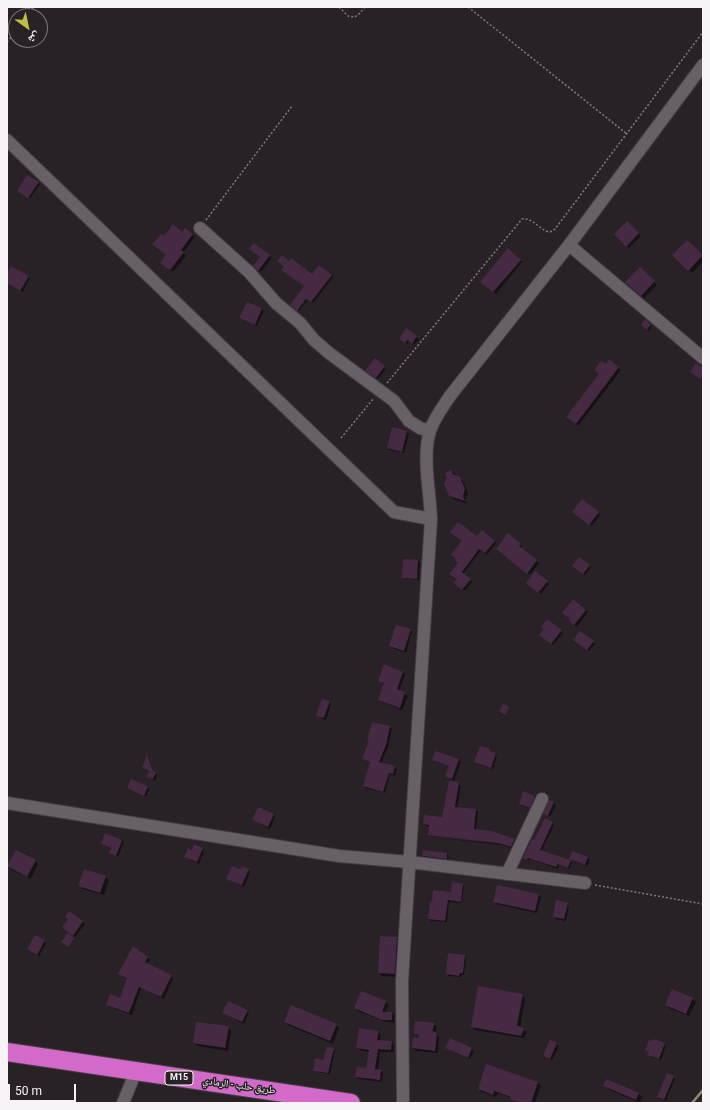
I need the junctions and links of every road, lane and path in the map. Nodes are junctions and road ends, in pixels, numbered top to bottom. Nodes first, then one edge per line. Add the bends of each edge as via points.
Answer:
1 (339, 7) edge
2 (365, 7) edge
3 (468, 7) edge
4 (703, 32) edge
5 (703, 65) edge
6 (292, 106) dead end
7 (627, 134) junction
8 (7, 140) edge
9 (200, 228) joint
10 (569, 245) junction
11 (703, 358) edge
12 (381, 391) junction
13 (430, 431) junction
14 (341, 438) dead end
15 (431, 519) junction
16 (542, 799) dead end
17 (7, 803) edge
18 (409, 862) junction
19 (507, 874) junction
20 (585, 883) joint
21 (703, 904) edge
22 (7, 1052) edge
23 (136, 1071) junction
24 (124, 1103) edge
25 (351, 1103) edge
26 (403, 1103) edge

1 - 2 path via 348,16 354,17
3 - 7 path
4 - 7 path
5 - 10 street
6 - 9 path
7 - 12 path via 555,229 545,232 530,220 522,219
8 - 15 street via 394,512
9 - 12 street via 249,272 276,303 300,323 328,353
10 - 11 street
10 - 13 street via 450,396
12 - 13 street via 394,401 409,421
12 - 14 path
13 - 15 street via 426,450
15 - 18 street
16 - 19 street
17 - 18 street via 339,856
18 - 19 street
18 - 26 street via 402,981
19 - 20 street
20 - 21 path
22 - 23 highway, طريق حلب - الرمادي / M15
23 - 24 street
23 - 25 highway, طريق حلب - الرمادي / M15

